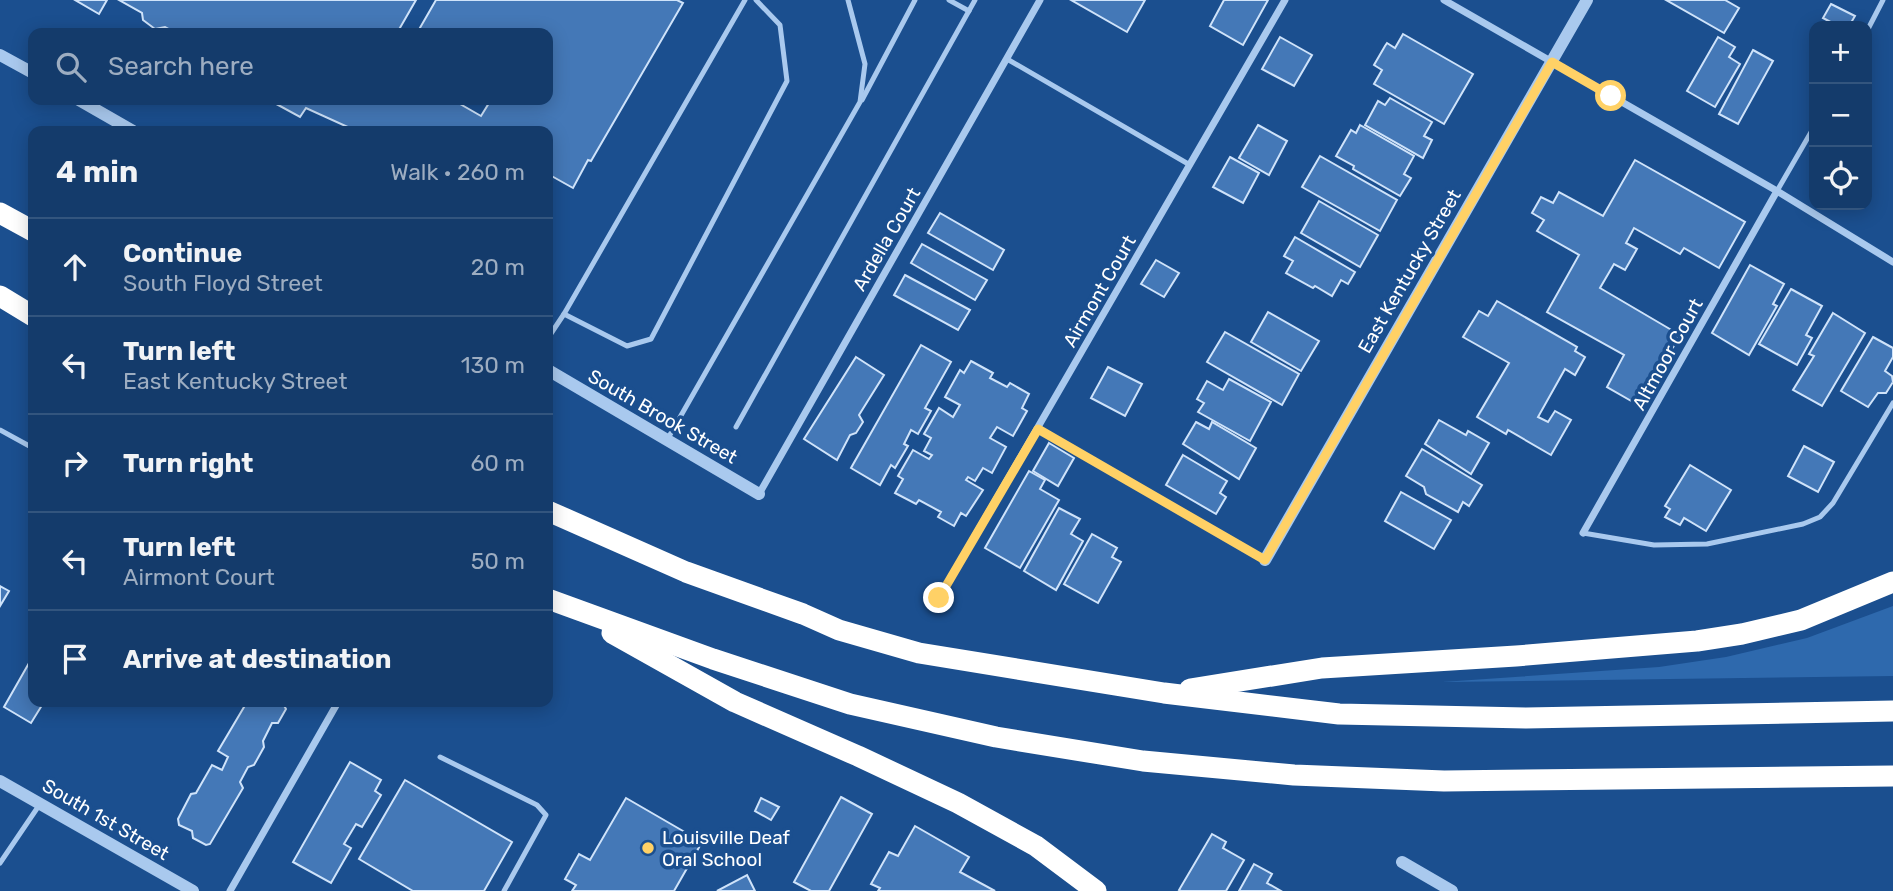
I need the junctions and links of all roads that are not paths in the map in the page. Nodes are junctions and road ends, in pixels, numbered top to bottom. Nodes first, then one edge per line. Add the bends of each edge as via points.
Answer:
1 (745, 0) edge
2 (755, 0) edge
3 (848, 0) edge
4 (949, 0) edge
5 (975, 0) edge
6 (1040, 0) edge
7 (1284, 0) edge
8 (1444, 0) edge
9 (1587, 0) edge
10 (1883, 0) edge
11 (914, 3) edge
12 (969, 11) junction
13 (1872, 21) edge
14 (0, 55) edge
15 (1007, 59) junction
16 (1552, 62) junction
17 (28, 71) edge
18 (860, 102) junction
19 (88, 105) edge
20 (125, 126) edge
21 (1809, 136) edge
22 (1190, 164) junction
23 (1777, 191) junction
24 (0, 213) edge
25 (28, 228) edge
26 (1893, 262) edge
27 (0, 296) edge
28 (28, 313) edge
29 (564, 314) junction
30 (553, 330) edge
31 (553, 373) edge
32 (1893, 404) edge
33 (736, 427) dead end
34 (1038, 429) junction
35 (0, 430) edge
36 (667, 440) junction
37 (28, 445) edge
38 (759, 495) joint
39 (554, 514) edge
40 (1583, 533) joint
41 (1265, 560) joint
42 (1893, 582) edge
43 (939, 598) dead end
44 (554, 602) edge
45 (1164, 693) junction
46 (335, 707) edge
47 (1893, 711) edge
48 (440, 757) dead end
49 (1885, 776) edge
50 (0, 781) edge
51 (40, 804) junction
52 (1402, 862) dead end
53 (0, 863) edge
54 (193, 891) edge
55 (230, 891) edge
56 (504, 891) edge
57 (1096, 891) edge
58 (1452, 891) edge

1 - 29 lane
2 - 29 lane via 780,25 787,81 652,340 627,346
3 - 18 lane via 865,64
4 - 12 lane
5 - 12 lane
6 - 15 street, Ardella Court
7 - 22 street, Airmont Court
8 - 16 street
9 - 16 street, East Kentucky Street
10 - 13 lane
11 - 18 lane
12 - 33 lane
14 - 17 street
15 - 22 lane
15 - 38 street, Ardella Court
16 - 23 street
16 - 41 street, East Kentucky Street
18 - 36 lane
19 - 20 street
21 - 23 lane
22 - 34 street, Airmont Court
23 - 26 street
23 - 40 street, Altmoor Court
24 - 25 highway
27 - 28 highway
29 - 30 lane
31 - 36 street, South Brook Street
32 - 40 lane via 1820,517 1707,544 1654,544
34 - 41 lane
34 - 43 street, Airmont Court
35 - 37 lane
36 - 38 street, South Brook Street
39 - 45 highway via 686,572 839,630 919,653
42 - 45 highway via 1801,620 1697,641 1322,668
44 - 49 highway via 817,694 911,719 1046,747 1195,767 1333,777 1527,781
44 - 57 highway via 735,702 913,781 1020,836
45 - 47 highway via 1339,714 1526,718
46 - 55 street
48 - 56 lane via 537,806 546,815
50 - 51 street, South 1st Street
51 - 53 lane
51 - 54 street, South 1st Street
52 - 58 street

